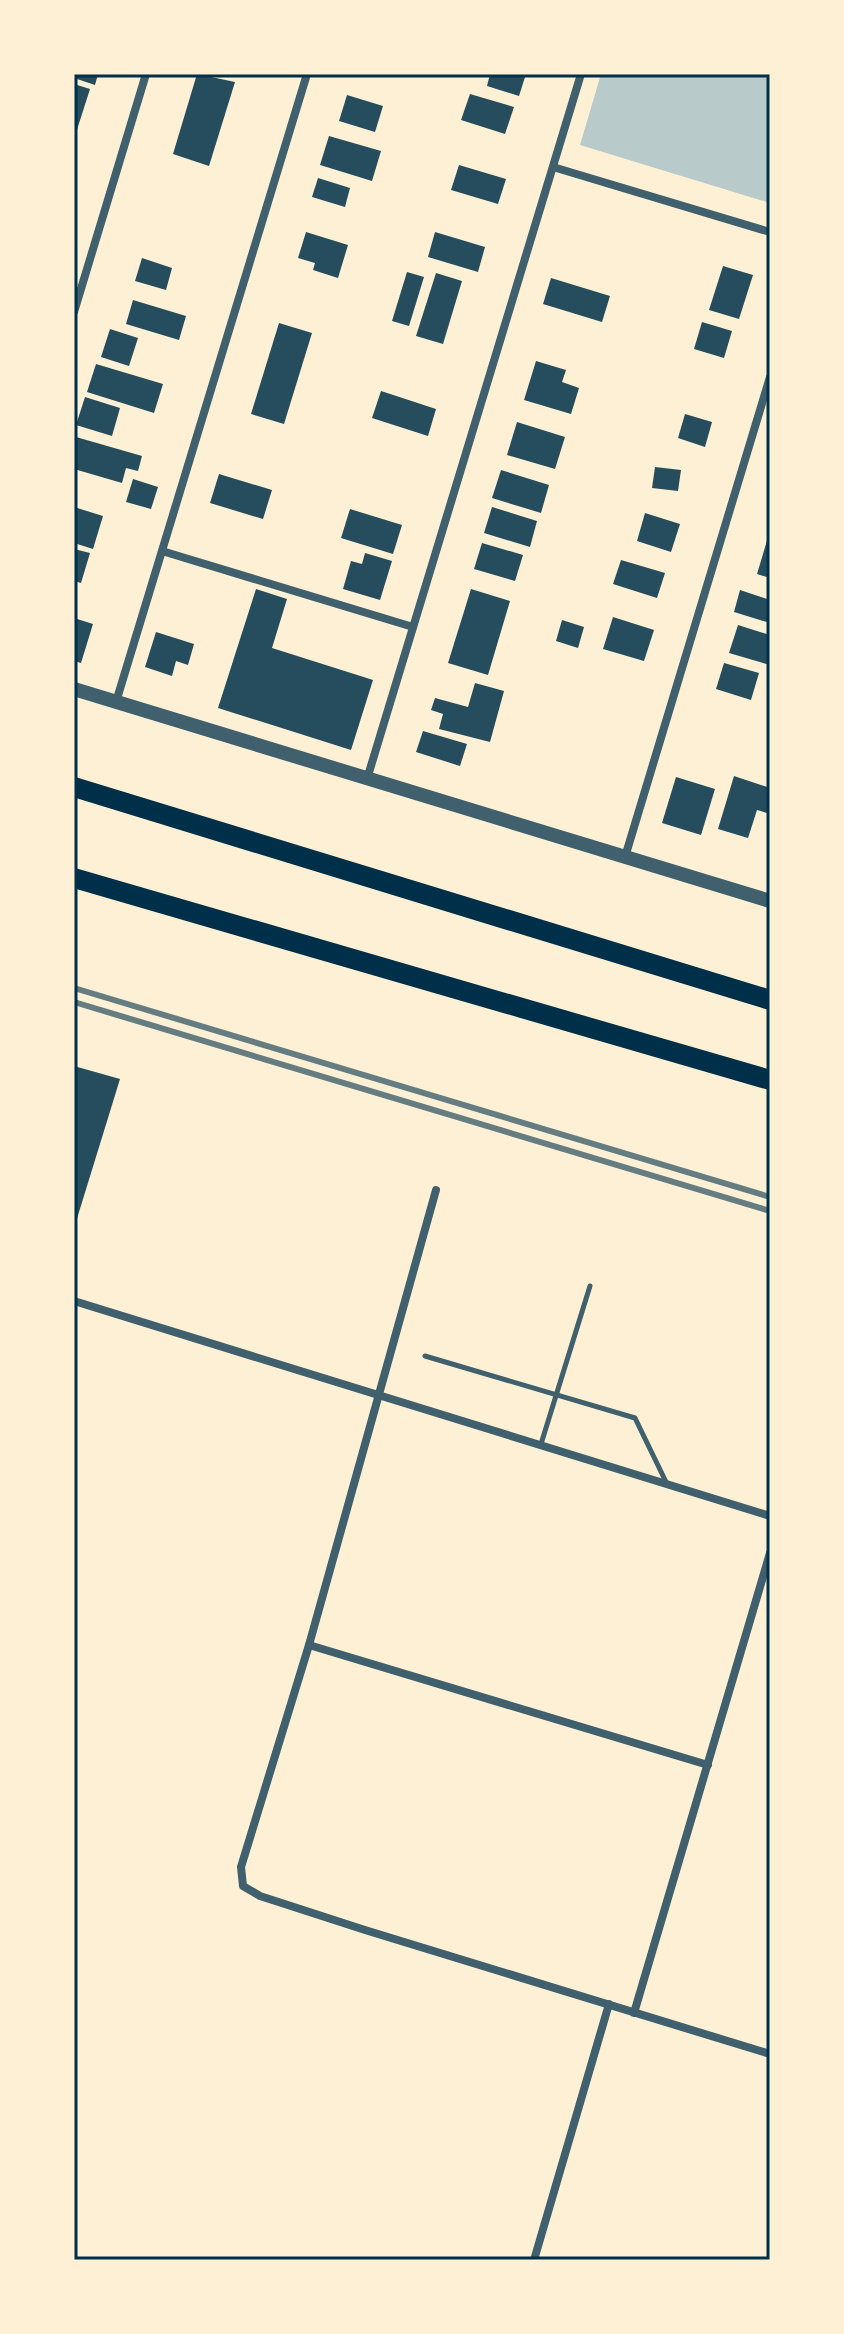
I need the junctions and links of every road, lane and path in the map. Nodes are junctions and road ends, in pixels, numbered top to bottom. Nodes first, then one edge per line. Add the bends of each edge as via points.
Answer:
1 (146, 74) edge
2 (307, 74) edge
3 (581, 74) edge
4 (553, 167) junction
5 (770, 232) edge
6 (77, 292) edge
7 (74, 312) edge
8 (770, 377) edge
9 (162, 551) junction
10 (413, 627) junction
11 (74, 689) edge
12 (116, 702) junction
13 (367, 779) junction
14 (74, 787) edge
15 (625, 857) junction
16 (74, 878) edge
17 (770, 901) edge
18 (770, 1000) edge
19 (770, 1080) edge
20 (436, 1190) dead end
21 (590, 1286) dead end
22 (74, 1301) edge
23 (425, 1356) dead end
24 (557, 1394) junction
25 (378, 1396) junction
26 (541, 1445) junction
27 (668, 1485) junction
28 (770, 1516) edge
29 (770, 1553) edge
30 (309, 1645) junction
31 (708, 1765) junction
32 (609, 2004) junction
33 (634, 2013) junction
34 (770, 2054) edge
35 (534, 2260) edge

1 - 6 street
2 - 9 street
3 - 4 street
4 - 5 street
4 - 10 street
6 - 7 street
8 - 15 street
9 - 10 street
9 - 12 street
10 - 13 street
11 - 12 street
12 - 13 street
13 - 15 street
14 - 18 highway
15 - 17 street
16 - 19 highway
20 - 25 street
21 - 24 lane
22 - 25 street
23 - 24 lane
24 - 26 lane
24 - 27 lane via 635,1418
25 - 26 street
25 - 30 street
26 - 27 street
27 - 28 street
29 - 31 street
30 - 31 street
30 - 32 street via 241,1867 243,1886 260,1896
31 - 33 street
32 - 33 street
32 - 35 street
33 - 34 street

